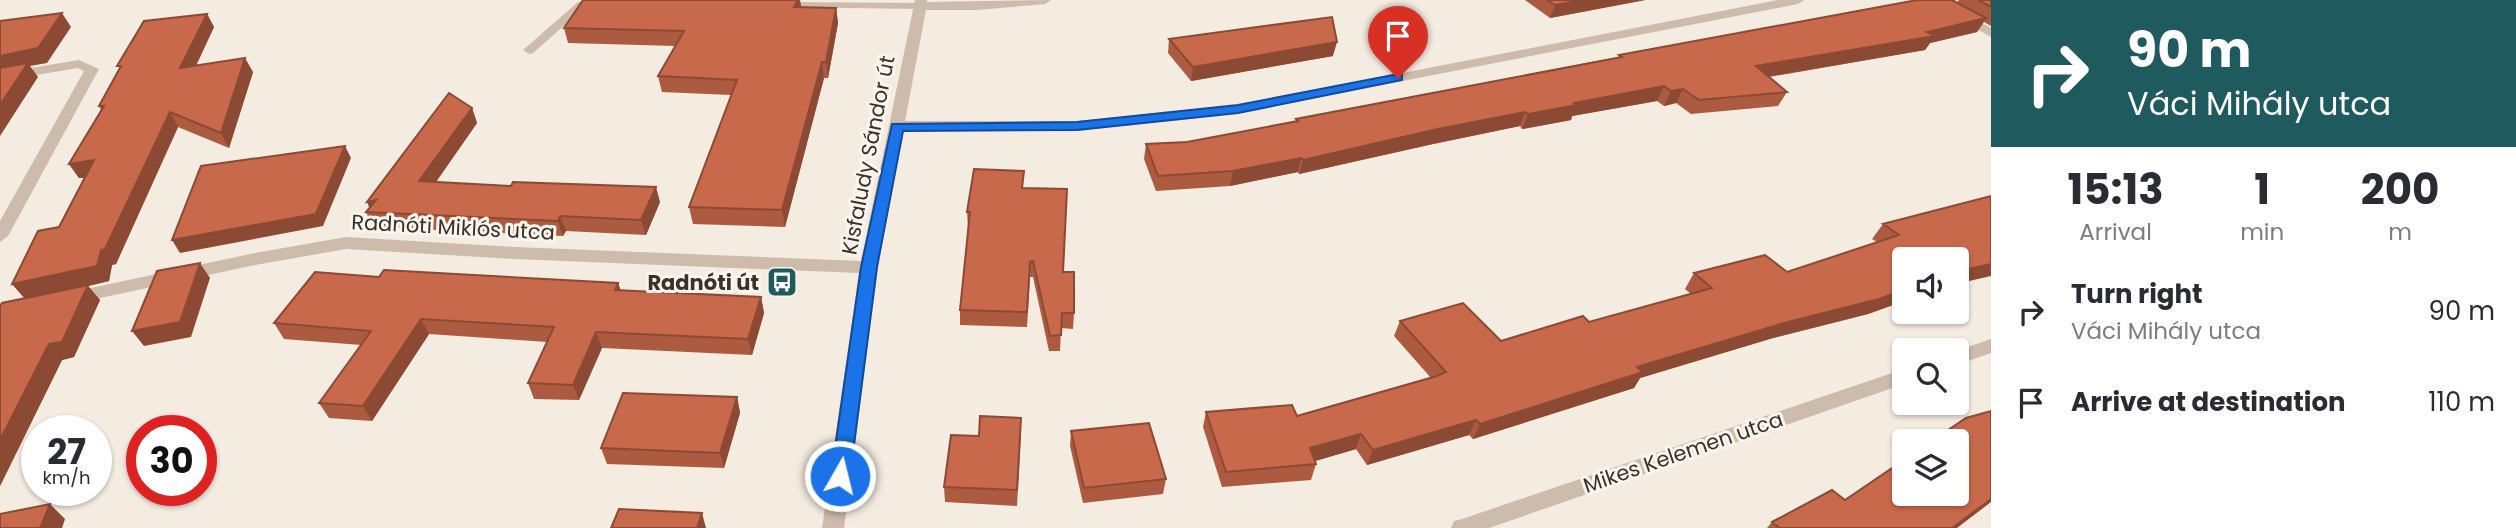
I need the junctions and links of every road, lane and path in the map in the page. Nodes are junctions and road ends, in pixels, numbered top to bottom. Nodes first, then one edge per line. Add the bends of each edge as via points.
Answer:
1 (1045, 0) edge
2 (1798, 0) edge
3 (1930, 0) edge
4 (920, 3) edge
5 (610, 4) edge
6 (763, 5) edge
7 (1991, 33) edge
8 (529, 50) dead end
9 (0, 77) edge
10 (897, 127) junction
11 (0, 236) edge
12 (869, 267) junction
13 (54, 302) edge
14 (1991, 346) edge
15 (1969, 354) edge
16 (1892, 380) edge
17 (833, 528) edge
18 (1462, 528) edge

1 - 4 street via 977,6
2 - 10 street via 1238,109 1077,126
3 - 7 street
4 - 6 lane
4 - 10 street, Kisfaludy Sándor út
5 - 8 lane via 582,4
9 - 11 street via 79,64 92,69
10 - 12 street, Kisfaludy Sándor út
12 - 13 street, Radnóti Miklós utca via 346,243
12 - 17 street, Kisfaludy Sándor út
14 - 15 street
16 - 18 street, Mikes Kelemen utca

